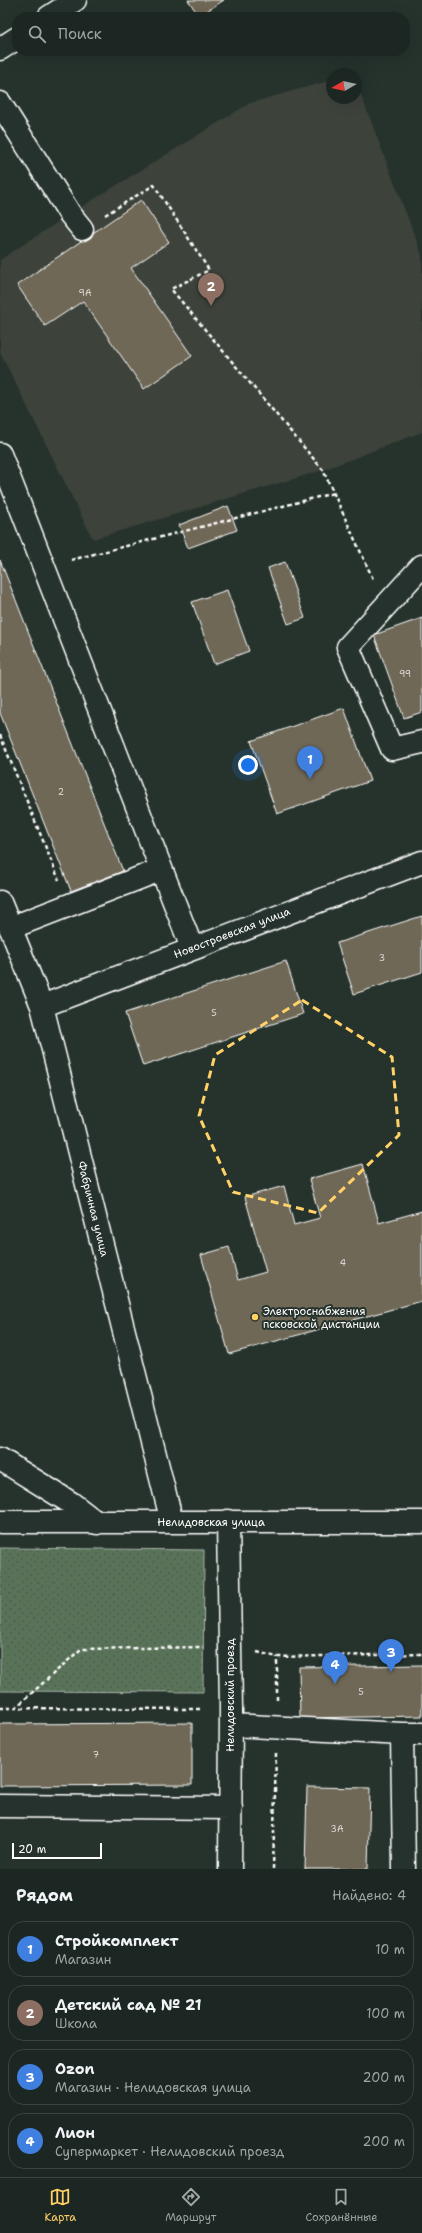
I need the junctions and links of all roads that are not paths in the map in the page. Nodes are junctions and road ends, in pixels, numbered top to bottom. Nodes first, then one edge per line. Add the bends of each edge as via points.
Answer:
1 (75, 0) edge
2 (57, 12) edge
3 (12, 41) edge
4 (0, 49) edge
5 (0, 103) edge
6 (82, 229) road end
7 (0, 454) edge
8 (422, 566) edge
9 (422, 742) edge
10 (422, 862) edge
11 (160, 870) junction
12 (0, 902) edge
13 (10, 928) junction
14 (192, 948) junction
15 (42, 1006) junction
16 (0, 1459) edge
17 (228, 1521) junction
18 (0, 1522) edge
19 (172, 1522) junction
20 (422, 1522) edge
21 (97, 1523) junction
22 (231, 1717) junction
23 (412, 1734) edge
24 (0, 1806) edge
25 (230, 1808) junction
26 (230, 1869) edge
27 (404, 1869) edge

1 - 2 street
3 - 4 street
5 - 6 street
7 - 11 street
8 - 9 street via 348,647 392,750
10 - 14 street, Новостроевская улица
11 - 13 street
11 - 14 street
12 - 13 street, Фабричная улица
13 - 15 street, Фабричная улица
14 - 15 street, Новостроевская улица
15 - 19 street, Фабричная улица
16 - 21 street via 71,1503
17 - 19 street, Нелидовская улица
17 - 20 street, Нелидовская улица
17 - 22 street, Нелидовский проезд
18 - 21 street, Нелидовская улица
19 - 21 street, Нелидовская улица
22 - 23 street via 277,1727
22 - 25 street, Нелидовский проезд
23 - 27 street
24 - 25 street
25 - 26 street, Нелидовский проезд

